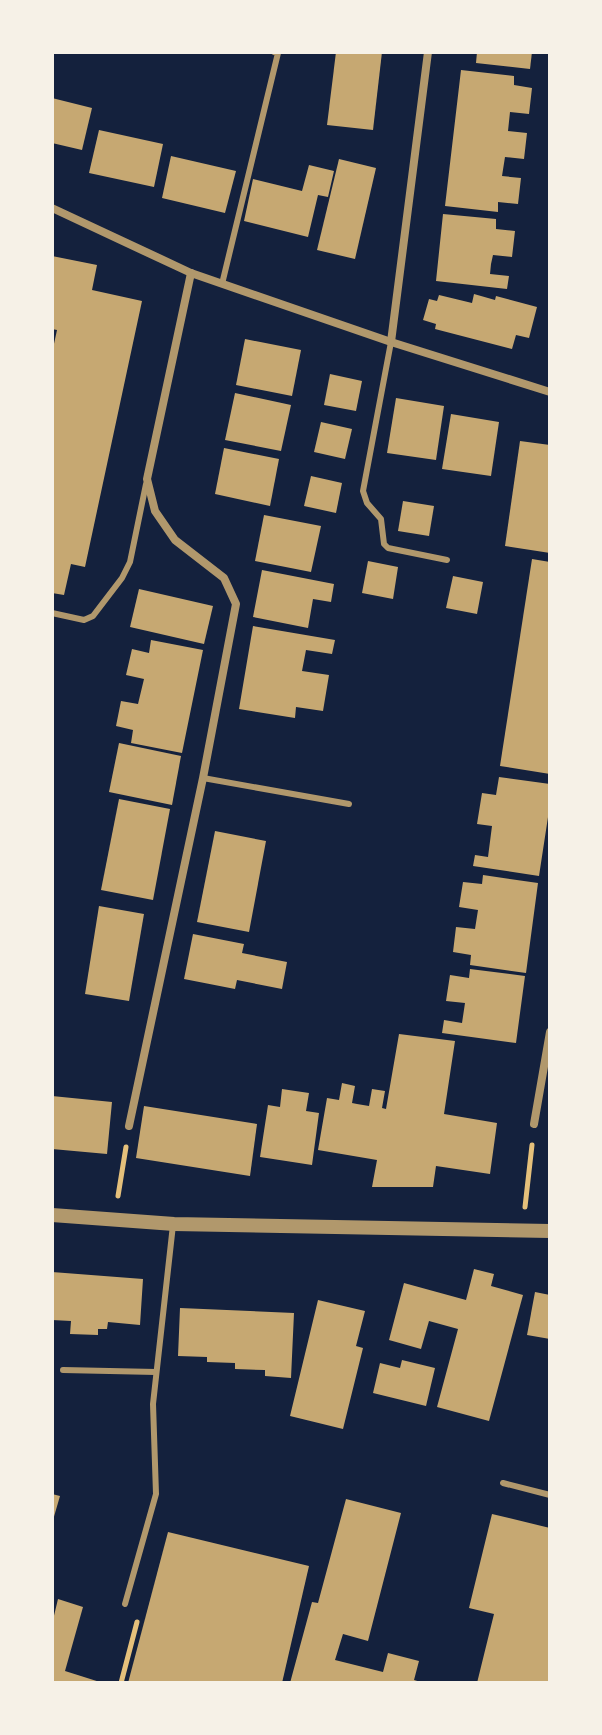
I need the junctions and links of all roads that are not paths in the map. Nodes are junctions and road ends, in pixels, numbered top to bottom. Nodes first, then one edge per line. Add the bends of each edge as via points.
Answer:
1 (274, 52) edge
2 (428, 52) edge
3 (52, 208) edge
4 (191, 273) junction
5 (222, 284) junction
6 (391, 342) junction
7 (550, 392) edge
8 (147, 479) junction
9 (447, 560) dead end
10 (52, 613) edge
11 (203, 778) junction
12 (349, 804) dead end
13 (550, 1032) edge
14 (534, 1124) road end
15 (129, 1126) road end
16 (52, 1215) edge
17 (174, 1224) junction
18 (550, 1231) edge
19 (63, 1370) dead end
20 (156, 1372) junction
21 (503, 1483) dead end
22 (550, 1495) edge
23 (125, 1604) dead end

1 - 5 lane via 278,53
2 - 6 street
3 - 4 street
4 - 5 street
4 - 8 street
5 - 6 street
6 - 7 street
6 - 9 lane via 363,491 381,519 388,548
8 - 10 lane via 122,578 93,616 84,620
8 - 11 street via 155,511 175,540 224,578 236,604
11 - 12 lane
11 - 15 street
13 - 14 street
16 - 17 street
17 - 18 street
17 - 20 lane
19 - 20 lane
20 - 23 lane via 156,1494
21 - 22 lane

